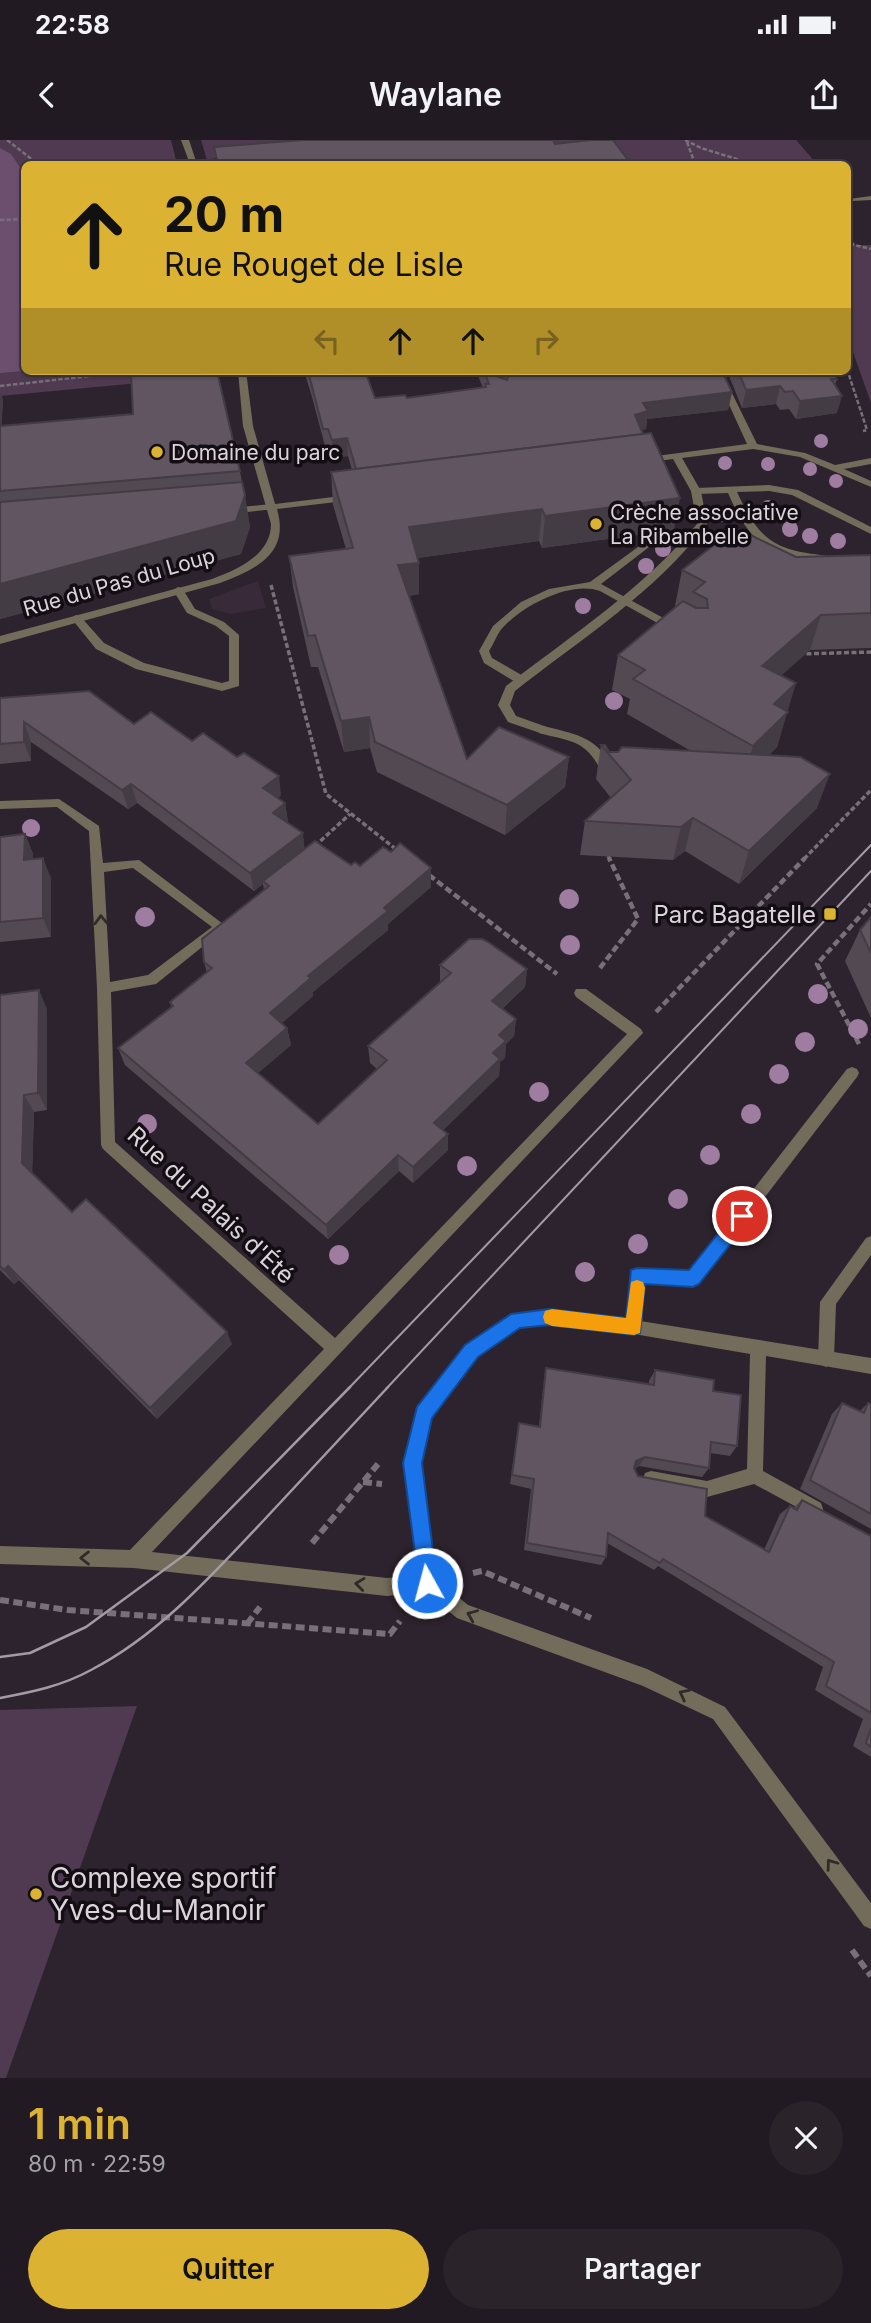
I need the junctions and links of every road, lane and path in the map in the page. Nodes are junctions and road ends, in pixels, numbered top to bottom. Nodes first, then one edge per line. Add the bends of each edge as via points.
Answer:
1 (7, 140) edge
2 (185, 140) edge
3 (686, 140) edge
4 (34, 161) edge
5 (193, 161) edge
6 (694, 161) edge
7 (745, 161) edge
8 (871, 198) edge
9 (853, 199) dead end
10 (21, 219) edge
11 (0, 220) edge
12 (851, 242) edge
13 (871, 249) edge
14 (100, 375) edge
15 (242, 375) edge
16 (722, 375) edge
17 (849, 375) edge
18 (0, 386) edge
19 (856, 432) dead end
20 (753, 446) junction
21 (676, 456) junction
22 (635, 461) edge
23 (871, 461) edge
24 (836, 468) junction
25 (871, 484) edge
26 (696, 491) junction
27 (732, 491) junction
28 (365, 496) edge
29 (271, 507) junction
30 (225, 512) edge
31 (871, 531) edge
32 (649, 542) dead end
33 (846, 560) edge
34 (254, 563) junction
35 (593, 585) junction
36 (178, 590) junction
37 (623, 600) junction
38 (76, 618) junction
39 (682, 632) edge
40 (0, 639) edge
41 (871, 652) edge
42 (799, 654) edge
43 (521, 680) junction
44 (608, 780) edge
45 (871, 790) edge
46 (0, 806) edge
47 (350, 814) junction
48 (313, 855) edge
49 (403, 855) edge
50 (608, 856) edge
51 (99, 868) junction
52 (425, 872) edge
53 (871, 904) edge
54 (535, 957) dead end
55 (104, 988) junction
56 (581, 993) joint
57 (636, 1033) junction
58 (852, 1073) joint
59 (871, 1243) edge
60 (634, 1327) junction
61 (335, 1348) junction
62 (758, 1348) junction
63 (825, 1359) junction
64 (871, 1366) edge
65 (379, 1462) dead end
66 (755, 1475) junction
67 (639, 1477) edge
68 (825, 1514) edge
69 (0, 1555) edge
70 (134, 1559) junction
71 (286, 1576) junction
72 (427, 1583) junction
73 (0, 1600) edge
74 (247, 1624) junction
75 (871, 1919) edge
76 (847, 1943) dead end
77 (871, 1976) edge

1 - 4 path
2 - 5 street
3 - 6 path
3 - 7 path
8 - 9 street
10 - 11 path
12 - 13 path
14 - 18 path
15 - 29 street, Rue du Pas du Loup via 248,426
16 - 20 street
17 - 19 path via 867,430
20 - 21 street
20 - 24 street via 802,455
21 - 22 street
21 - 26 street
23 - 24 street
24 - 25 street
26 - 27 street
26 - 37 street via 702,524 685,548
27 - 31 street via 769,488 795,492
27 - 33 street via 746,524 772,548
28 - 29 street
29 - 30 street
29 - 34 street, Rue du Pas du Loup via 276,535 269,550
32 - 35 street
34 - 36 street, Rue du Pas du Loup via 216,581
34 - 47 path via 269,578 326,794
35 - 37 street
35 - 43 street via 553,591 525,604 497,628 484,651 488,660
36 - 38 street, Rue du Pas du Loup
36 - 38 street via 191,611 234,635 235,683 222,687 140,666 100,646
37 - 39 street
37 - 43 street
38 - 40 street, Rue du Pas du Loup
41 - 42 path
43 - 44 street via 509,689 504,705 512,719 582,740 596,750 607,767
45 - 57 path
46 - 51 street, Rue du Palais d'Été via 59,803 95,830
47 - 48 path via 315,843
47 - 49 path
50 - 56 path via 638,919
55 -> 51 street, Rue du Palais d'Été
51 - 55 street via 135,863 226,923 151,980
52 - 54 path
53 - 58 path via 817,964 867,1059
55 - 61 street, Rue du Palais d'Été via 108,1146
56 - 57 street
57 - 61 street
58 - 60 street via 693,1279 637,1276
59 - 63 street via 828,1302
60 - 62 street
60 - 72 street via 549,1317 517,1320 472,1351 423,1414 413,1463
61 - 70 street
62 - 63 street
62 - 66 street
63 - 64 street
65 - 71 path
66 - 67 street via 707,1489
66 - 68 street
70 -> 69 street
70 - 71 street
72 -> 71 street via 387,1587
71 - 74 path
72 - 74 path via 390,1634
75 -> 72 street via 719,1713 647,1678 463,1612
73 - 74 path
76 - 77 path

